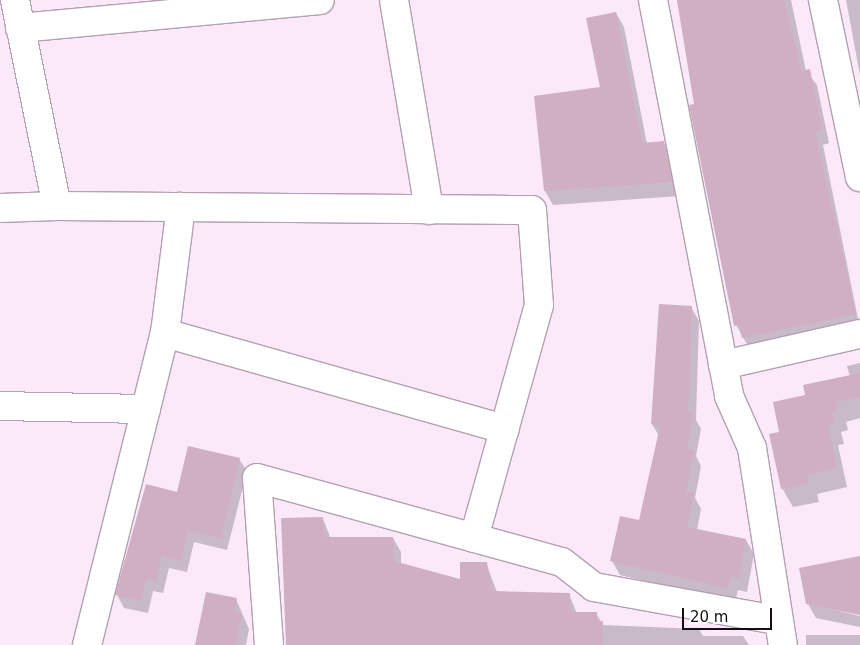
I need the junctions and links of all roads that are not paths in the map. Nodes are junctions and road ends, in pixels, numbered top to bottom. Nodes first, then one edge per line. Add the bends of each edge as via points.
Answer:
1 (15, 0) edge
2 (320, 0) edge
3 (394, 0) edge
4 (652, 0) edge
5 (823, 0) edge
6 (244, 3) edge
7 (20, 28) junction
8 (860, 177) edge
9 (57, 206) junction
10 (181, 207) junction
11 (0, 208) edge
12 (429, 210) junction
13 (165, 333) junction
14 (860, 334) edge
15 (723, 365) junction
16 (0, 406) edge
17 (146, 409) junction
18 (504, 429) junction
19 (474, 538) junction
20 (780, 633) edge
21 (87, 645) edge
22 (269, 645) edge

1 - 7 street
2 - 6 street
3 - 12 street
4 - 15 street
5 - 8 street
6 - 7 street
7 - 9 street
9 - 10 street
9 - 11 street
10 - 12 street
10 - 13 street
12 - 18 street via 532,210 539,305
13 - 17 street
13 - 18 street
14 - 15 street
15 - 20 street via 729,396 752,448
16 - 17 street
17 - 21 street
18 - 19 street
19 - 20 street via 562,562 594,587
19 - 22 street via 257,478

